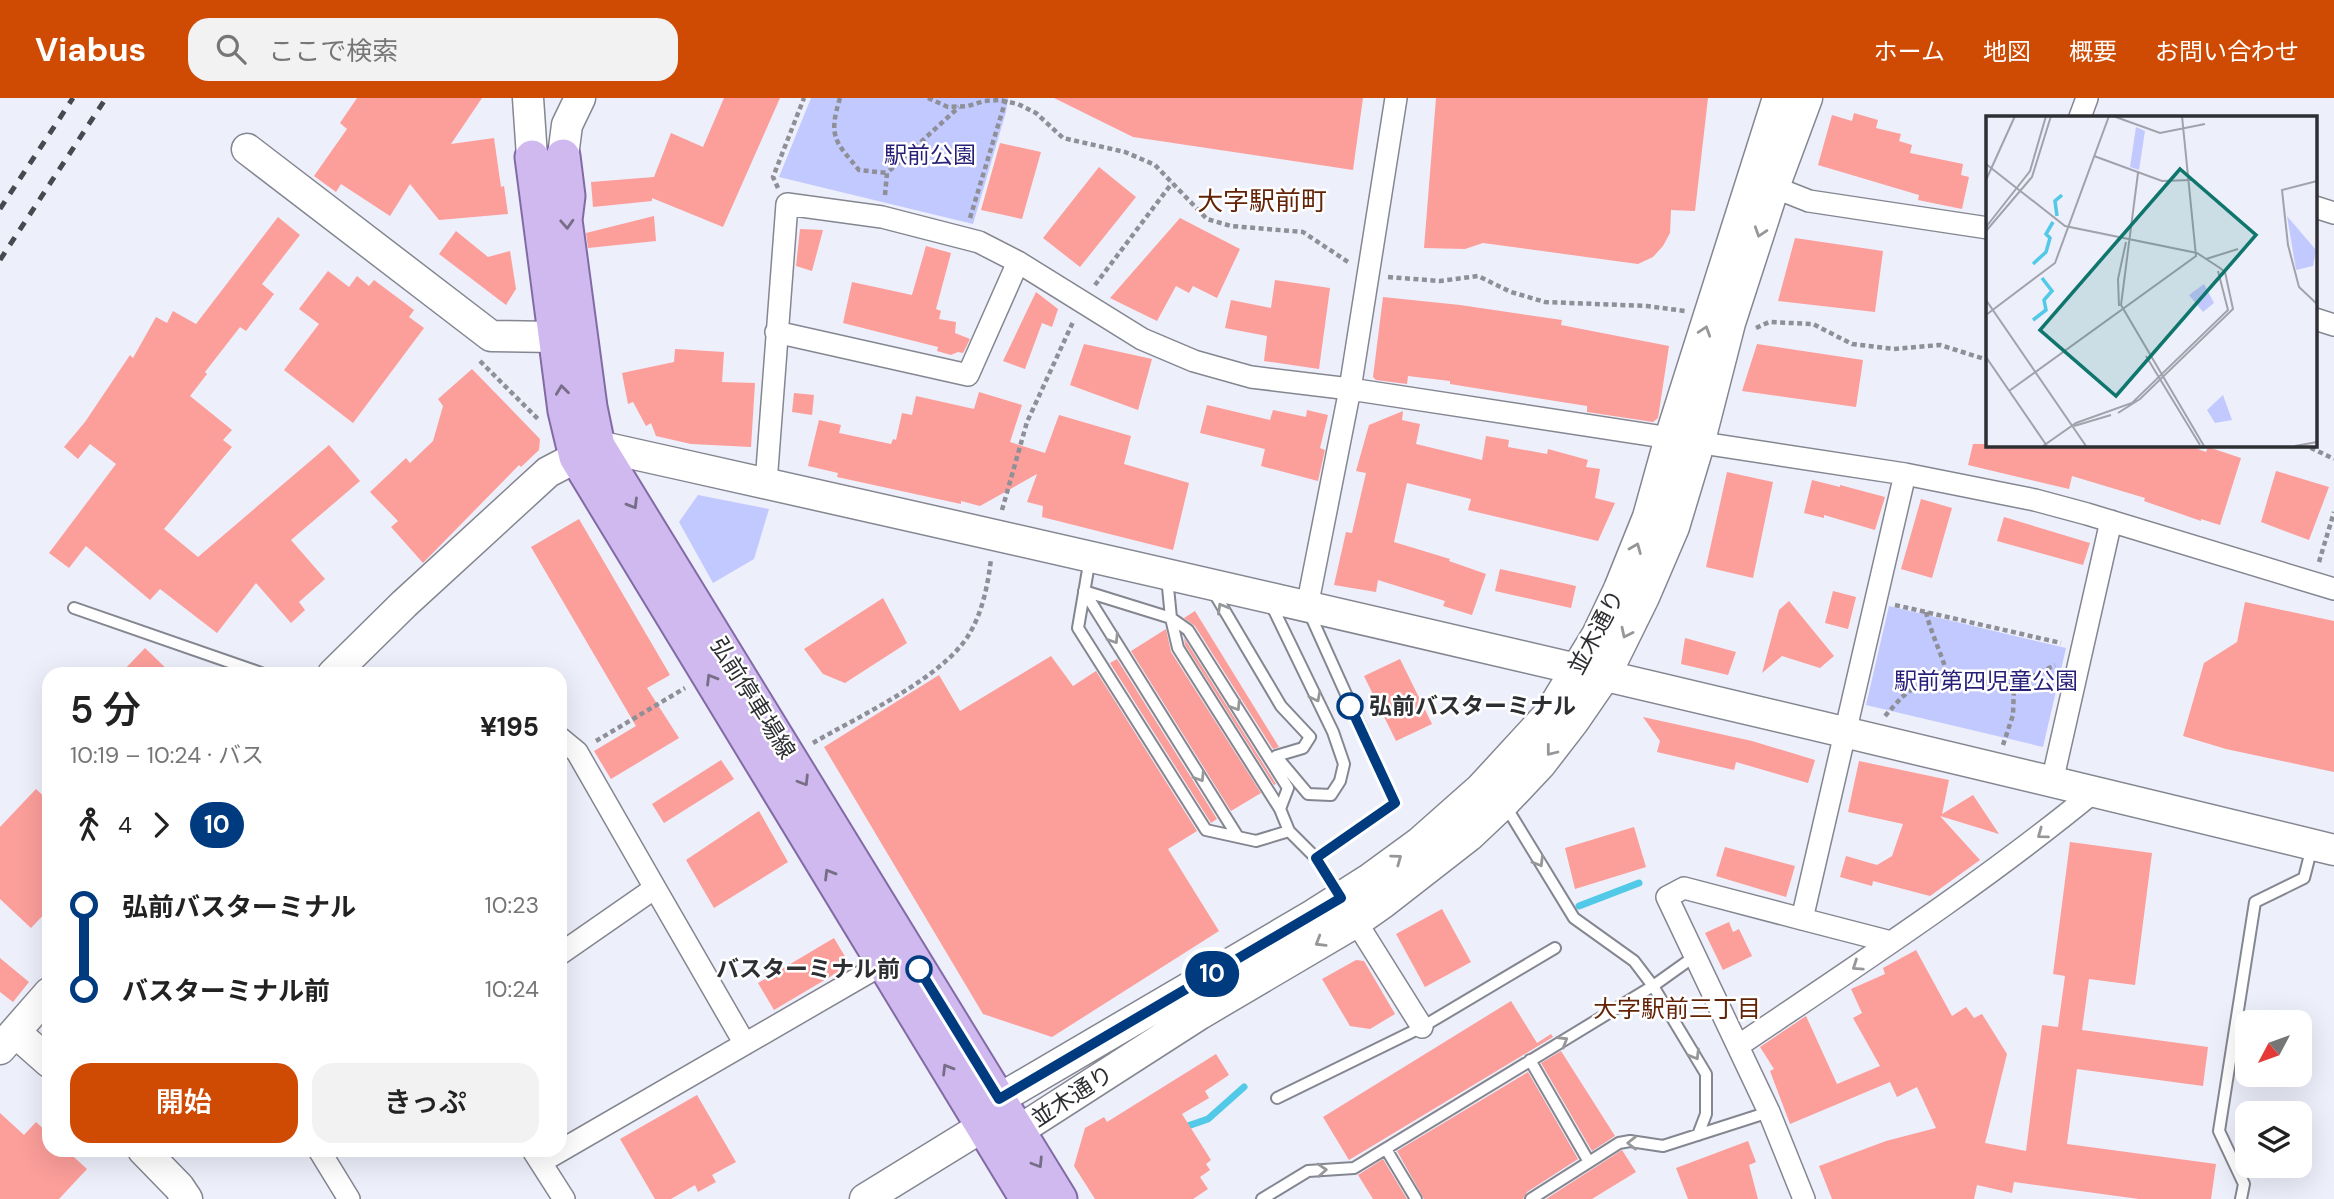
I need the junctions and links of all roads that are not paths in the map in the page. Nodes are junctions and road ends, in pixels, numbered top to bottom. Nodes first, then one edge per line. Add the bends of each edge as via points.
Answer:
1 (528, 98) edge
2 (580, 98) edge
3 (1396, 98) edge
4 (1778, 98) edge
5 (1807, 98) edge
6 (2087, 98) edge
7 (2080, 116) edge
8 (247, 149) dead end
9 (548, 157) junction
10 (1763, 183) junction
11 (2316, 207) edge
12 (2334, 213) edge
13 (1986, 228) edge
14 (1017, 262) junction
15 (2316, 319) edge
16 (2334, 325) edge
17 (776, 332) junction
18 (555, 337) junction
19 (1350, 389) junction
20 (1670, 438) junction
21 (1699, 444) junction
22 (587, 451) junction
23 (1905, 474) junction
24 (766, 483) junction
25 (2111, 521) junction
26 (1090, 556) junction
27 (1167, 574) junction
28 (1210, 584) junction
29 (2334, 589) edge
30 (1084, 591) junction
31 (1268, 598) junction
32 (1307, 607) junction
33 (74, 608) dead end
34 (1171, 618) junction
35 (244, 667) edge
36 (340, 667) edge
37 (1591, 673) junction
38 (1846, 732) junction
39 (567, 744) edge
40 (2052, 782) junction
41 (2095, 791) junction
42 (1504, 803) junction
43 (1280, 809) junction
44 (1289, 831) junction
45 (1238, 837) junction
46 (2323, 847) edge
47 (1316, 858) junction
48 (655, 888) junction
49 (1348, 910) junction
50 (1802, 919) junction
51 (1891, 942) junction
52 (1555, 947) dead end
53 (567, 949) edge
54 (1695, 956) junction
55 (883, 964) junction
56 (1653, 986) junction
57 (42, 1001) edge
58 (1422, 1027) junction
59 (7, 1041) edge
60 (745, 1044) junction
61 (1738, 1046) junction
62 (42, 1058) edge
63 (1530, 1060) junction
64 (1277, 1098) dead end
65 (999, 1099) junction
66 (1769, 1112) junction
67 (982, 1127) junction
68 (1018, 1131) junction
69 (1698, 1135) junction
70 (567, 1140) edge
71 (1386, 1149) junction
72 (150, 1157) edge
73 (323, 1157) edge
74 (538, 1157) edge
75 (1589, 1162) junction
76 (187, 1199) edge
77 (349, 1199) edge
78 (564, 1199) edge
79 (865, 1199) edge
80 (1027, 1199) edge
81 (1060, 1199) edge
82 (1262, 1199) edge
83 (1416, 1199) edge
84 (1531, 1199) edge
85 (1804, 1199) edge
86 (2241, 1199) edge

1 - 9 street
2 - 9 street
3 - 19 street
4 - 10 street, 並木通り
5 - 10 street, 並木通り
6 - 7 street
8 - 18 street via 491,337
9 - 18 main road, 弘前停車場線
9 -> 22 main road, 弘前停車場線 via 568,196 565,220 590,407
10 - 13 street via 1809,201
20 -> 10 street, 並木通り
10 -> 21 street, 並木通り
11 - 12 street
14 - 17 street via 968,375
14 - 17 street via 979,242 882,217 786,204
14 - 19 street via 1142,340 1194,361 1251,377
15 - 16 street
17 - 24 street
22 -> 18 main road, 弘前停車場線 via 565,411
19 - 20 street
19 - 32 street
20 - 21 street
37 -> 20 street, 並木通り via 1648,517
21 - 23 street
21 -> 37 street, 並木通り via 1674,527 1644,597
22 - 24 street
22 - 36 street via 548,472
55 -> 22 main road, 弘前停車場線
22 -> 65 main road, 弘前停車場線
23 - 25 street via 2035,500
23 - 38 street
24 - 26 street
25 - 29 street
25 - 40 street
26 - 27 street
26 - 30 lane
27 - 28 street
27 - 34 lane
28 - 31 street
31 -> 28 lane via 1334,732 1344,764 1331,795 1308,794 1276,756 1303,748 1310,737 1281,706
30 - 34 lane
30 -> 45 lane
30 - 45 lane via 1078,628 1206,830
31 - 32 street
32 - 37 street
32 - 47 lane via 1395,803
33 - 35 lane
34 - 43 lane via 1178,648
34 -> 43 lane via 1188,630 1288,788
37 - 38 street
37 -> 42 street, 並木通り via 1574,721
49 -> 37 street, 並木通り via 1481,788
38 - 40 street
38 - 50 street
39 - 48 street via 577,752
40 - 41 street
41 - 46 street
41 -> 51 street via 2058,823
42 - 49 street, 並木通り via 1469,836
42 -> 56 lane via 1574,918 1634,961
43 - 44 lane
44 - 45 lane via 1256,841
44 - 47 lane
46 - 86 lane via 2304,878 2255,902 2219,1131 2244,1184
47 - 49 lane
48 - 53 street
48 - 60 street
49 - 58 street
49 - 65 street, 並木通り
49 -> 68 street, 並木通り via 1200,1014
50 - 51 street
50 - 54 street via 1684,888 1667,897
51 -> 61 street
52 - 58 lane
54 - 56 lane
54 - 61 street
55 - 60 street
67 -> 55 main road, 弘前停車場線
63 -> 56 lane
56 -> 69 lane via 1706,1074 1706,1114
57 - 59 street
58 - 64 lane
59 - 62 street
60 - 70 street
61 - 66 street
63 - 71 lane
63 - 75 lane
65 - 67 street, 並木通り
65 - 68 main road, 弘前停車場線
66 - 69 lane
66 - 85 street
67 - 68 street, 並木通り
67 - 79 street
67 - 80 main road, 弘前停車場線
68 -> 81 main road, 弘前停車場線
69 -> 75 lane via 1663,1146 1619,1143
82 -> 71 lane via 1308,1171 1354,1168
71 - 83 lane
72 - 76 street
73 - 77 street
74 - 78 street
75 - 84 lane

